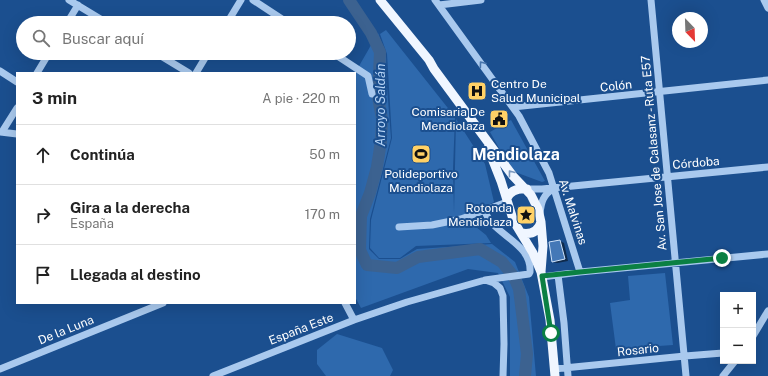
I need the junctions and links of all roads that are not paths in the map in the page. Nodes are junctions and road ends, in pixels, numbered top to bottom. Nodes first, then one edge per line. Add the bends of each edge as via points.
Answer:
1 (69, 0) edge
2 (241, 0) edge
3 (253, 0) edge
4 (373, 0) edge
5 (380, 0) edge
6 (481, 0) edge
7 (651, 0) edge
8 (764, 0) edge
9 (437, 2) edge
10 (78, 5) junction
11 (768, 8) edge
12 (71, 16) edge
13 (96, 16) edge
14 (231, 16) edge
15 (277, 16) edge
16 (45, 60) edge
17 (168, 60) edge
18 (204, 60) edge
19 (343, 60) edge
20 (434, 69) junction
21 (0, 71) edge
22 (39, 72) edge
23 (187, 72) edge
24 (197, 72) edge
25 (768, 80) edge
26 (16, 81) edge
27 (660, 92) junction
28 (372, 94) dead end
29 (513, 107) junction
30 (16, 110) edge
31 (1, 132) edge
32 (481, 133) junction
33 (16, 134) edge
34 (768, 167) edge
35 (668, 176) junction
36 (554, 188) junction
37 (527, 189) junction
38 (507, 200) junction
39 (485, 211) junction
40 (541, 219) junction
41 (399, 227) dead end
42 (521, 233) junction
43 (768, 254) edge
44 (675, 263) junction
45 (580, 272) junction
46 (542, 274) junction
47 (558, 275) junction
48 (485, 280) junction
49 (161, 304) edge
50 (346, 304) edge
51 (768, 310) edge
52 (354, 320) junction
53 (756, 331) edge
54 (720, 354) edge
55 (685, 356) junction
56 (733, 364) edge
57 (0, 369) edge
58 (567, 372) edge
59 (555, 373) edge
60 (213, 376) edge
61 (503, 376) edge
62 (686, 376) edge
63 (723, 376) edge

1 - 10 street
2 - 14 street
3 - 15 street
4 - 20 main road
5 - 20 main road
6 - 9 street
7 - 27 street, Av. San Jose de Calasanz - Ruta E57
8 - 11 street
29 -> 9 street, Av. Malvinas
10 - 12 street
10 - 13 street
16 - 22 street
17 - 23 street
18 - 24 street
19 - 28 street via 368,76
20 - 32 main road
21 - 26 street
25 - 27 street, Colón
27 - 29 street, Colón
27 - 35 street, Av. San Jose de Calasanz - Ruta E57
29 - 36 street, Av. Malvinas via 549,173
30 - 31 street
31 - 33 street
37 -> 32 main road via 513,176
32 - 38 main road
34 - 35 street, Córdoba
35 - 36 street, Córdoba
35 - 44 street, Av. San Jose de Calasanz - Ruta E57
36 - 37 street, Córdoba
36 - 40 street via 542,200
36 - 45 street, Av. Malvinas
37 - 38 main road via 515,190 509,194
37 - 40 main road
38 - 39 street
38 - 42 main road
39 - 41 street via 432,225
39 - 48 street, España Este via 486,217 517,245 530,265 530,272 526,274
40 - 42 main road via 540,227 534,233
40 - 46 main road
42 - 46 main road
43 - 44 street
44 - 45 street
44 - 55 street, Av. San Jose de Calasanz - Ruta E57
45 - 47 street
46 - 47 street
46 - 59 main road
47 - 58 street
48 - 52 street, España Este
48 - 61 street via 500,288 503,296
49 - 57 street, De la Luna
50 - 52 street
51 - 53 street
52 - 60 street, España Este
54 - 55 street, Rosario
55 - 58 street, Rosario
55 - 62 street, Av. San Jose de Calasanz - Ruta E57
56 - 63 street
58 - 59 street, Rosario

